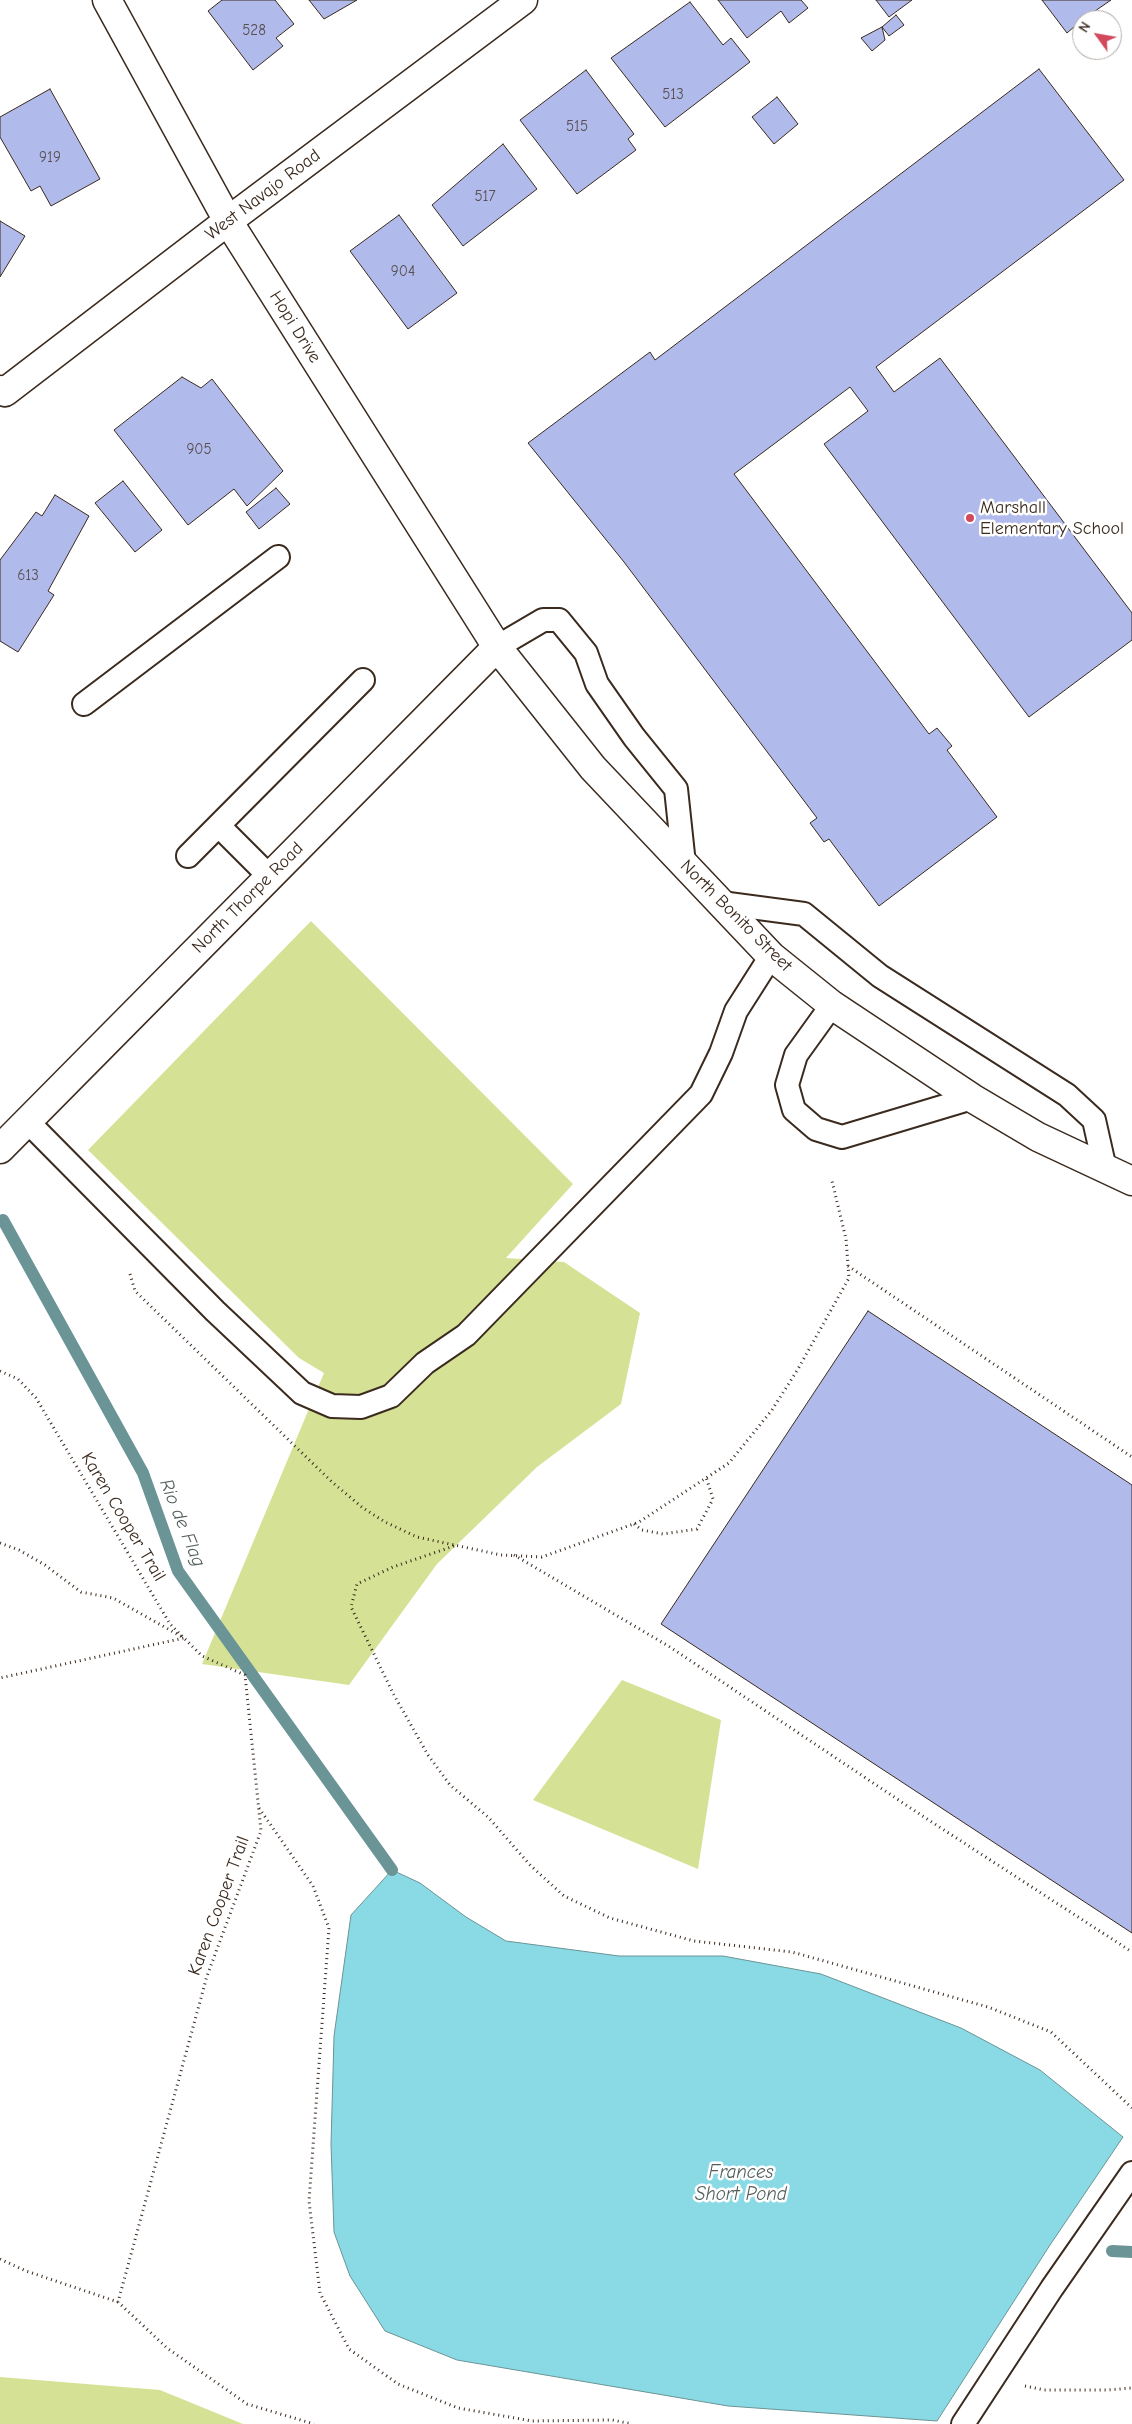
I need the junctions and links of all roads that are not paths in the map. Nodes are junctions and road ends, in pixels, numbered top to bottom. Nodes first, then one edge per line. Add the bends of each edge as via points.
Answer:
1 (107, 0) edge
2 (523, 0) edge
3 (228, 221) junction
4 (2, 391) edge
5 (278, 557) dead end
6 (496, 647) junction
7 (363, 680) dead end
8 (84, 704) dead end
9 (219, 826) junction
10 (188, 856) dead end
11 (684, 864) junction
12 (269, 876) junction
13 (721, 902) junction
14 (771, 956) junction
15 (832, 1005) junction
16 (972, 1098) junction
17 (27, 1121) junction
18 (0, 1149) edge
19 (1105, 1169) junction
20 (1132, 1181) edge
21 (1132, 2173) edge
22 (963, 2424) edge

1 - 3 street, Hopi Drive
2 - 3 street, West Navajo Road
3 - 4 street, West Navajo Road
3 - 6 street, Hopi Drive
5 - 8 lane
6 - 11 street, North Bonito Street via 593,768
6 - 11 lane via 543,620 559,620 586,653 597,684 676,789
6 - 12 street, North Thorpe Road
7 - 9 lane
9 - 10 lane
9 - 12 lane
11 - 13 street, North Bonito Street
12 - 17 street, North Thorpe Road
13 - 14 street, North Bonito Street
13 - 19 lane via 804,914 880,976 1066,1095 1094,1120
14 - 15 street, North Bonito Street
14 - 17 lane via 736,1011 701,1094 466,1335 425,1363 391,1396 361,1407 332,1406 302,1393 215,1311
15 - 16 street, North Bonito Street
15 - 16 lane via 796,1055 787,1085 794,1110 816,1129 842,1136
16 - 19 street, North Bonito Street via 1038,1137
17 - 18 street, North Thorpe Road
19 - 20 street, North Bonito Street
21 - 22 lane

